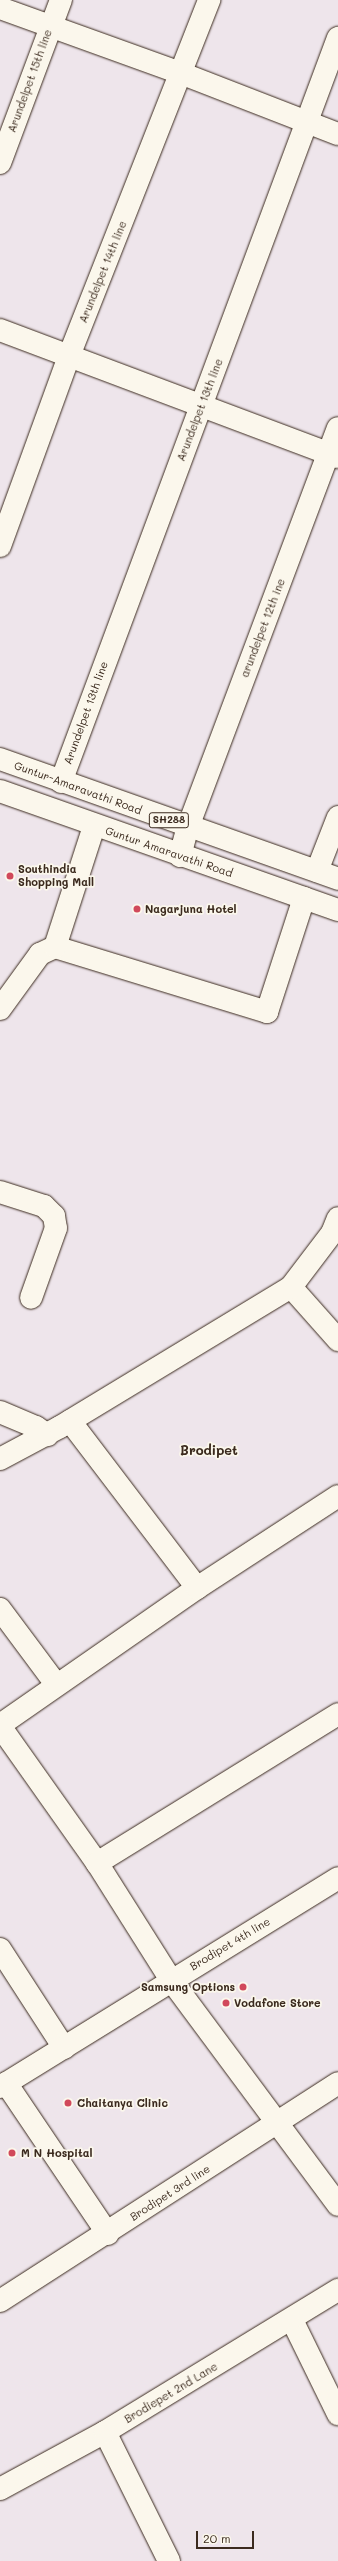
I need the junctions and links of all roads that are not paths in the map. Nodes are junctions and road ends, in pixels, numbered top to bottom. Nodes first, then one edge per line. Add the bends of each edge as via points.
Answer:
1 (61, 0) edge
2 (210, 0) edge
3 (0, 8) edge
4 (51, 26) junction
5 (338, 38) edge
6 (183, 74) junction
7 (308, 122) junction
8 (338, 134) edge
9 (0, 163) edge
10 (0, 330) edge
11 (69, 356) junction
12 (202, 404) junction
13 (338, 428) edge
14 (333, 455) edge
15 (0, 546) edge
16 (0, 759) edge
17 (61, 782) junction
18 (0, 791) edge
19 (338, 817) edge
20 (94, 826) junction
21 (188, 827) junction
22 (180, 856) junction
23 (317, 871) junction
24 (338, 879) edge
25 (304, 898) junction
26 (338, 910) edge
27 (55, 947) junction
28 (0, 1009) edge
29 (0, 1192) edge
30 (338, 1218) edge
31 (291, 1287) junction
32 (31, 1298) dead end
33 (338, 1340) edge
34 (0, 1412) edge
35 (70, 1421) junction
36 (47, 1434) junction
37 (0, 1459) edge
38 (338, 1496) edge
39 (196, 1588) junction
40 (0, 1609) edge
41 (56, 1684) junction
42 (338, 1714) edge
43 (0, 1725) edge
44 (97, 1862) junction
45 (338, 1878) edge
46 (0, 1949) edge
47 (171, 1980) junction
48 (64, 2048) junction
49 (338, 2083) edge
50 (3, 2086) edge
51 (277, 2122) junction
52 (338, 2205) edge
53 (108, 2234) junction
54 (338, 2290) edge
55 (0, 2301) edge
56 (292, 2320) junction
57 (338, 2414) edge
58 (105, 2432) junction
59 (0, 2489) edge
60 (169, 2561) edge

1 - 4 street, Arundelpet 15th line
2 - 6 street, Arundelpet 14th line
3 - 4 street
4 - 6 street
4 - 9 street, Arundelpet 15th line
5 - 7 street, Arundelpet 13th line
6 - 7 street
6 - 11 street, Arundelpet 14th line
7 - 8 street
7 - 12 street, Arundelpet 13th line
10 - 11 street
11 - 12 street
11 - 15 street, Arundelpet 14th line
12 - 14 street
12 - 17 street, Arundelpet 13th line
13 - 14 street, arundelpet 12th ine
14 - 21 street, arundelpet 12th ine
16 - 17 street, Guntur-Amaravathi Road / SH288
17 - 21 street, Guntur-Amaravathi Road / SH288
18 - 20 street, Guntur Amaravathi Road / SH288
19 - 23 street
20 - 22 street, Guntur Amaravathi Road / SH288
20 - 27 street
21 - 22 street, arundelpet 12th ine
21 - 23 street, Guntur-Amaravathi Road / SH288
22 - 25 street, Guntur Amaravathi Road / SH288
23 - 24 street, Guntur-Amaravathi Road / SH288
25 - 26 street, Guntur Amaravathi Road / SH288
25 - 27 street via 267,1012
27 - 28 street via 40,954
29 - 32 street via 44,1206 54,1216 56,1228
30 - 31 street via 332,1233
31 - 33 street
31 - 35 street
34 - 36 street
35 - 36 street
35 - 39 street
36 - 37 street
38 - 39 street
39 - 41 street
40 - 41 street
41 - 43 street
42 - 44 street
43 - 44 street
44 - 47 street
45 - 47 street, Brodipet 4th line
46 - 48 street
47 - 48 street, Brodipet 4th line
47 - 51 street
48 - 50 street, Brodipet 4th line
49 - 51 street, Brodipet 3rd line
50 - 53 street
51 - 52 street
51 - 53 street, Brodipet 3rd line
53 - 55 street, Brodipet 3rd line
54 - 56 street, Brodiepet 2nd Lane
56 - 57 street
56 - 58 street, Brodiepet 2nd Lane
58 - 59 street, Brodiepet 2nd Lane
58 - 60 street

